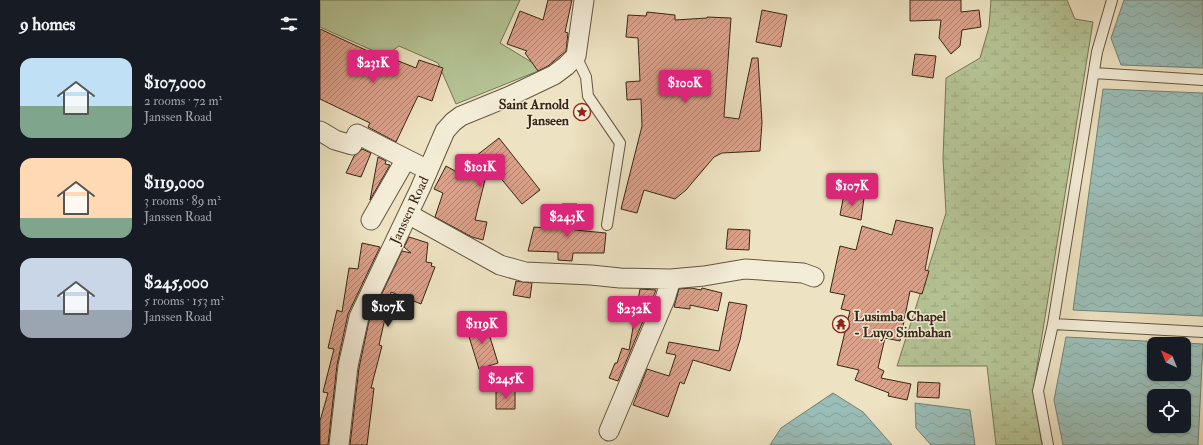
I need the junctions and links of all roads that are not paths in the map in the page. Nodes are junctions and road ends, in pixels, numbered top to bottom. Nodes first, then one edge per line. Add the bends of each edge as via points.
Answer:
1 (584, 0) edge
2 (1112, 0) edge
3 (576, 56) junction
4 (1094, 73) junction
5 (1203, 80) edge
6 (320, 131) edge
7 (406, 159) junction
8 (428, 170) junction
9 (408, 214) junction
10 (371, 220) dead end
11 (607, 226) dead end
12 (814, 277) dead end
13 (671, 279) junction
14 (1053, 324) junction
15 (1203, 332) edge
16 (609, 431) dead end
17 (339, 445) edge
18 (1048, 445) edge

1 - 3 street
2 - 4 lane via 1097,52
3 - 8 street, Janssen Road via 554,75 461,116 453,122 445,131
3 - 11 lane via 586,77 588,96 620,143
4 - 5 lane
4 - 14 lane
6 - 7 street via 352,145 357,134
7 - 8 street
7 - 10 street
8 - 9 street, Janssen Road
9 - 13 street via 500,264 525,272
9 - 17 street, Janssen Road via 359,317 348,366
12 - 13 street via 803,273 745,269
13 - 16 street
14 - 15 lane
14 - 18 lane via 1038,391

